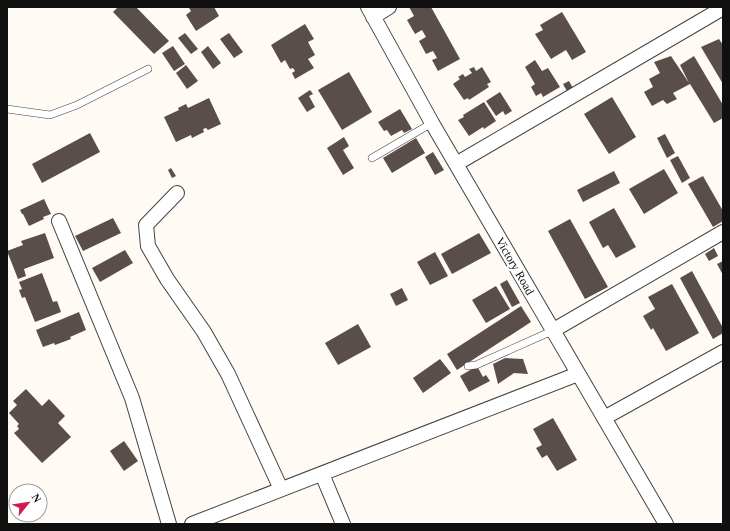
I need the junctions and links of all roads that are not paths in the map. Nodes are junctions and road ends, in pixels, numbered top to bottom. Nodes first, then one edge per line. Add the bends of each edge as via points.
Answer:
1 (390, 7) edge
2 (723, 8) edge
3 (370, 12) edge
4 (148, 69) dead end
5 (7, 109) edge
6 (432, 123) junction
7 (372, 158) dead end
8 (456, 164) junction
9 (177, 193) dead end
10 (59, 221) dead end
11 (723, 232) edge
12 (552, 331) junction
13 (723, 352) edge
14 (468, 366) dead end
15 (578, 374) junction
16 (604, 418) junction
17 (322, 474) junction
18 (281, 489) junction
19 (169, 524) edge
20 (192, 524) edge
21 (343, 524) edge
22 (666, 524) edge

1 - 3 street
2 - 8 street
3 - 6 street, Victory Road
4 - 5 lane via 77,105 50,115
6 - 7 lane
6 - 8 street, Victory Road
8 - 12 street, Victory Road
9 - 18 street via 146,225 148,246 166,279 204,332 228,374
10 - 19 street via 132,398
11 - 12 street
12 - 14 lane
12 - 15 street, Victory Road
13 - 16 street
15 - 16 street, Victory Road
15 - 17 street
16 - 22 street, Victory Road
17 - 18 street
17 - 21 street
18 - 20 street

